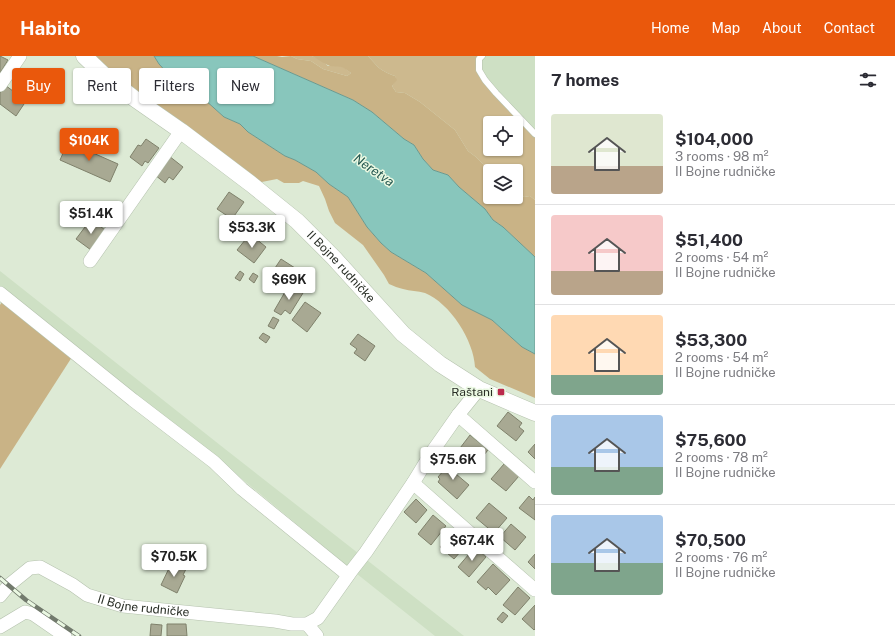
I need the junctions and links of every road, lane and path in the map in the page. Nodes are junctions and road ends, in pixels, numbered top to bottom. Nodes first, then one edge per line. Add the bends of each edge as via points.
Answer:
1 (20, 56) edge
2 (84, 56) edge
3 (482, 56) edge
4 (0, 85) edge
5 (181, 131) junction
6 (535, 134) edge
7 (90, 261) dead end
8 (0, 293) edge
9 (480, 389) junction
10 (535, 413) edge
11 (458, 415) junction
12 (535, 482) edge
13 (413, 483) junction
14 (348, 575) junction
15 (535, 590) edge
16 (0, 596) edge
17 (307, 624) junction
18 (0, 627) edge
19 (0, 632) edge
20 (4, 636) edge
21 (65, 636) edge
22 (316, 636) edge

1 - 4 street
2 - 5 street, II Bojne rudničke via 105,76
3 - 6 lane via 478,64 485,80
5 - 7 street
5 - 9 street, II Bojne rudničke via 296,221 334,258 403,334 440,364
8 - 14 street via 214,462 242,489
9 - 10 street, II Bojne rudničke
9 - 11 street
11 - 12 street
11 - 13 street
13 - 14 street
13 - 15 street
14 - 17 street via 318,618
16 - 17 street, II Bojne rudničke via 30,568 40,567 88,595 123,606
17 - 22 street
18 - 21 street via 25,612 33,614
19 - 20 street

